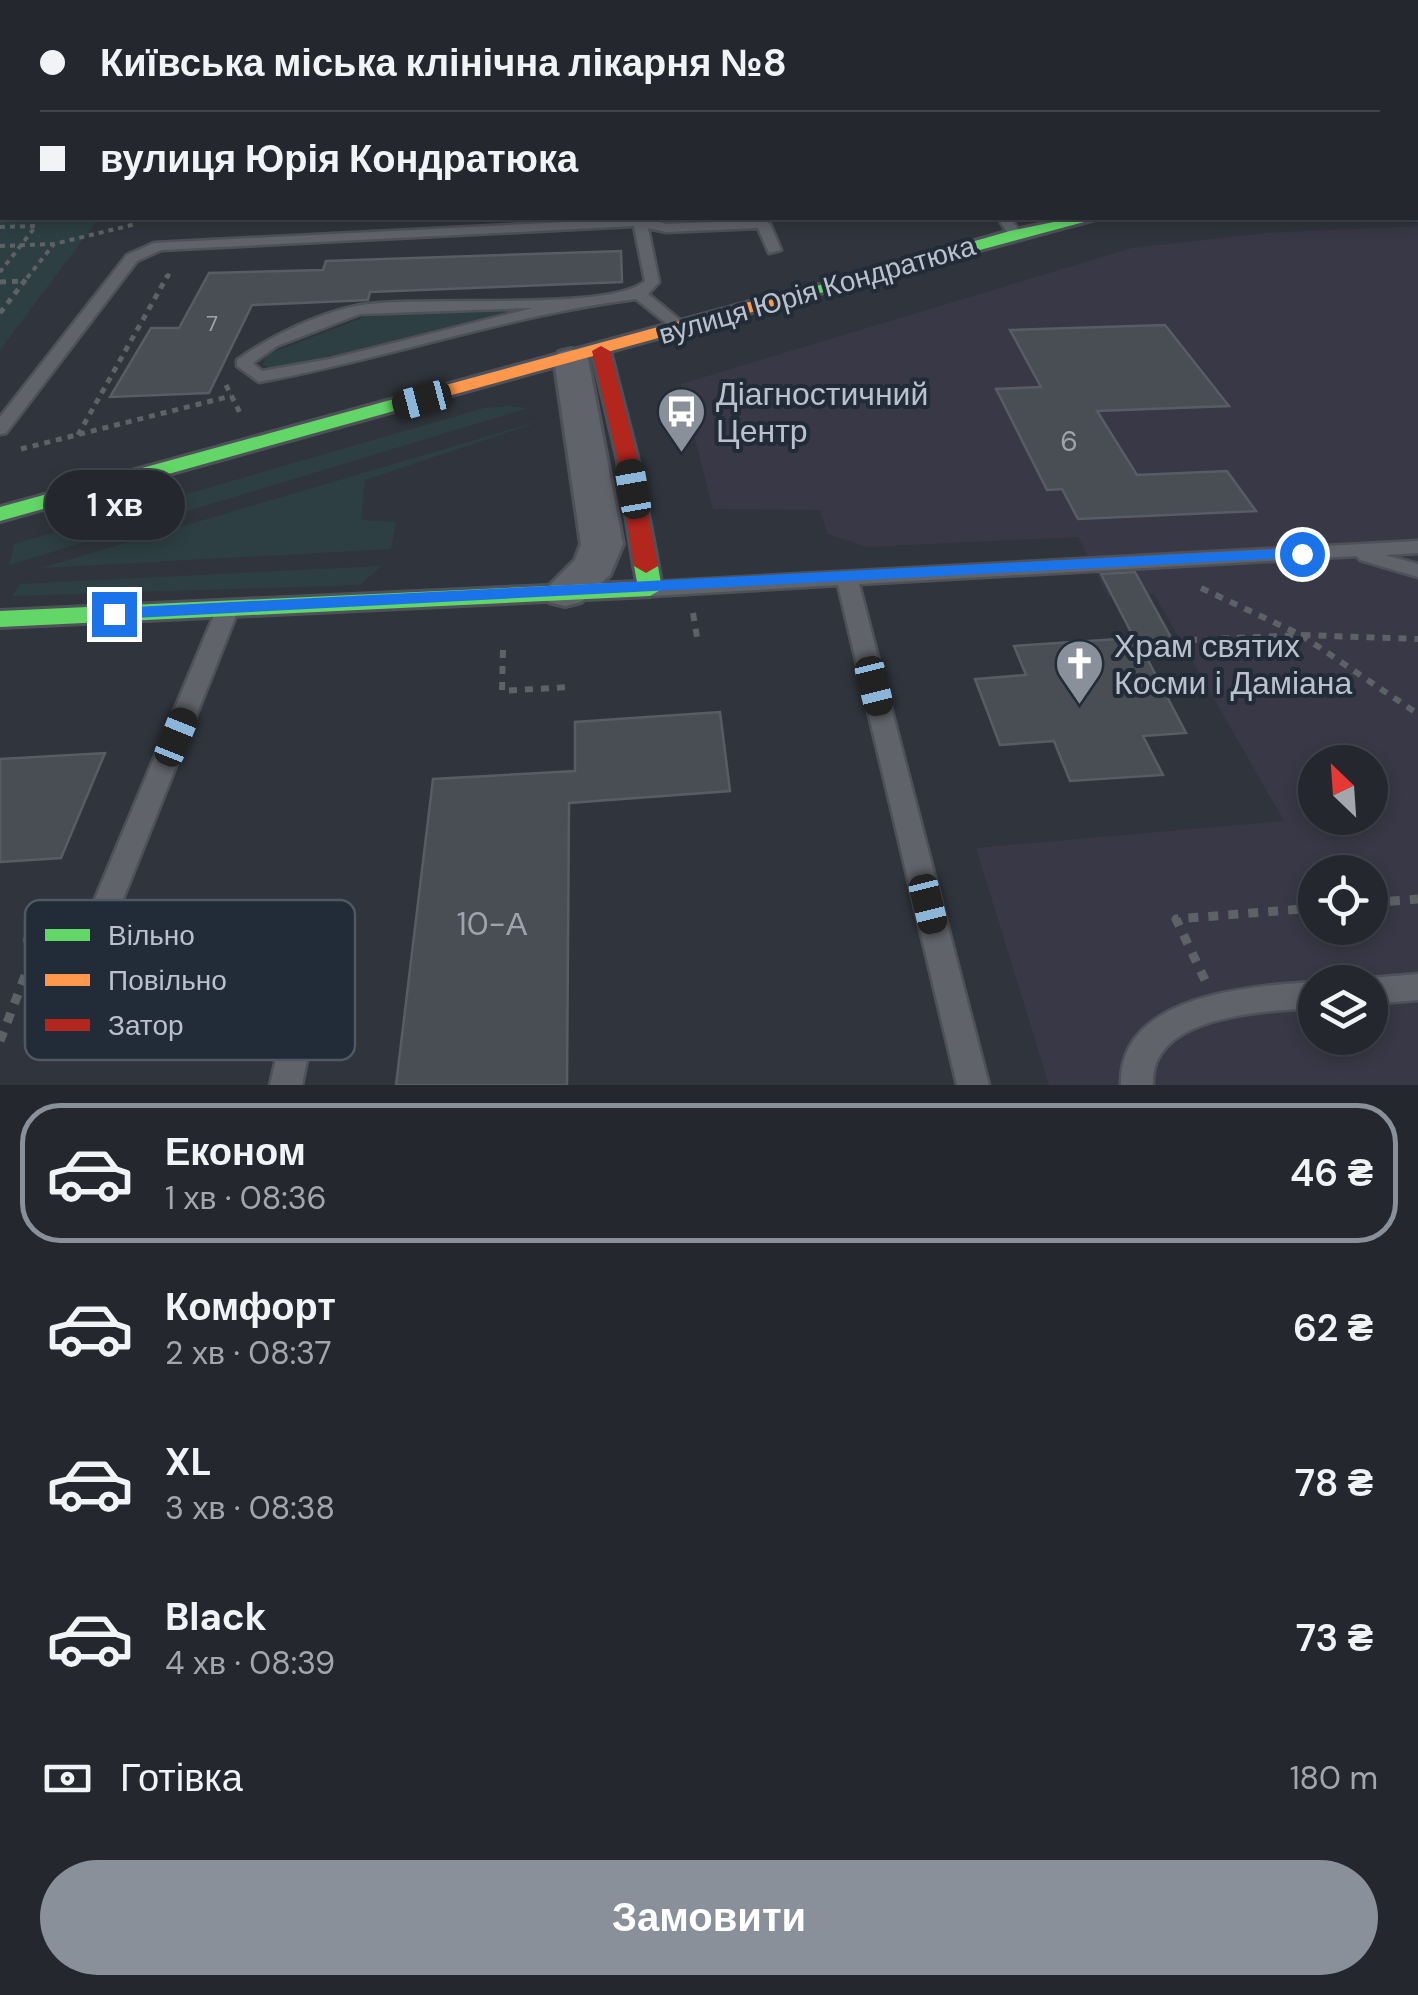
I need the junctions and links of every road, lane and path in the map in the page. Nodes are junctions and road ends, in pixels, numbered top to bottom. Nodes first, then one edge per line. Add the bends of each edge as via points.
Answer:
1 (640, 220) edge
2 (1072, 220) edge
3 (147, 222) dead end
4 (1010, 226) edge
5 (0, 227) edge
6 (54, 244) junction
7 (22, 245) junction
8 (0, 246) edge
9 (774, 250) dead end
10 (0, 272) edge
11 (26, 280) junction
12 (0, 282) edge
13 (639, 294) junction
14 (575, 302) junction
15 (0, 313) edge
16 (681, 328) junction
17 (586, 355) junction
18 (0, 429) edge
19 (0, 514) edge
20 (1418, 547) edge
21 (1350, 551) junction
22 (1146, 562) junction
23 (1418, 571) edge
24 (847, 578) junction
25 (650, 589) junction
26 (565, 592) junction
27 (228, 608) junction
28 (0, 619) edge
29 (1301, 634) junction
30 (1418, 639) edge
31 (1189, 640) dead end
32 (503, 650) dead end
33 (568, 686) dead end
34 (1418, 714) edge
35 (1418, 899) edge
36 (109, 900) edge
37 (1388, 902) edge
38 (1298, 909) edge
39 (25, 976) edge
40 (1418, 987) edge
41 (1388, 990) edge
42 (1298, 997) edge
43 (1216, 1003) junction
44 (0, 1041) edge
45 (291, 1060) edge
46 (286, 1085) edge
47 (973, 1085) edge
48 (1137, 1085) edge

1 - 9 lane via 666,228 764,224
1 - 13 lane via 652,282
1 - 18 lane via 177,244 141,252
2 - 4 street, вулиця Юрія Кондратюка
3 - 6 path
4 - 16 street, вулиця Юрія Кондратюка
5 - 7 path via 36,226
6 - 7 path
6 - 11 path
7 - 8 path
7 - 10 path
11 - 12 path
11 - 15 path
13 - 14 lane
13 - 16 lane
14 - 14 lane via 358,310 271,343 243,364 259,377 330,364
16 - 17 street, вулиця Юрія Кондратюка
17 - 19 street, вулиця Юрія Кондратюка
17 - 25 street via 627,456
17 - 26 street via 602,544 595,566
20 - 21 lane
21 - 22 lane
21 - 23 lane
22 - 24 lane
22 - 29 path
24 - 25 lane
24 - 47 lane
25 - 26 street
26 - 27 street
27 - 28 street
27 - 36 lane
29 - 30 path
29 - 31 path
29 - 34 path
32 - 33 path via 502,692
35 - 37 path
38 - 43 path via 1176,920
39 - 44 path
40 - 41 lane
42 - 43 lane
43 - 48 lane via 1182,1016 1146,1047
45 - 46 lane

